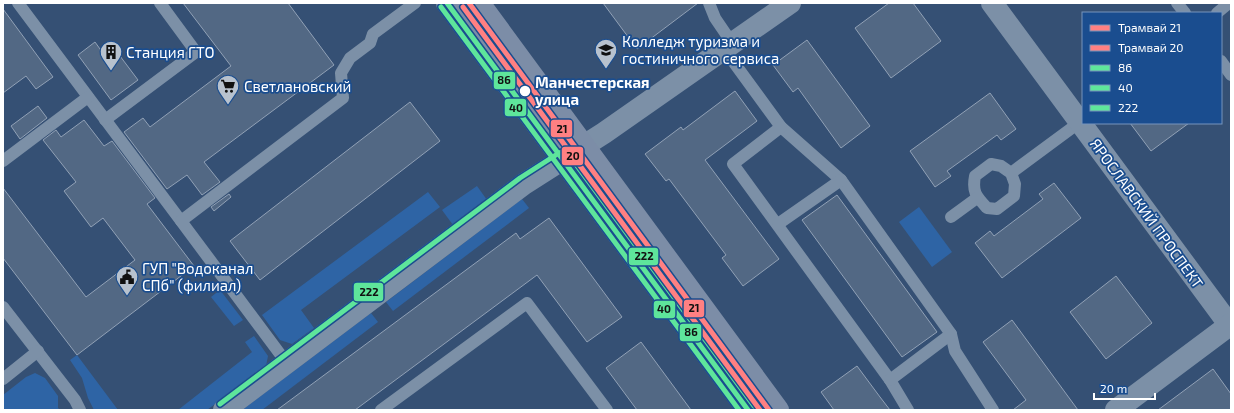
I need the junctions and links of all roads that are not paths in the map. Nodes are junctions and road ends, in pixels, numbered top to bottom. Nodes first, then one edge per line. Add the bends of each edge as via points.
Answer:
1 (18, 3) edge
2 (160, 3) edge
3 (415, 3) edge
4 (447, 3) edge
5 (479, 3) edge
6 (709, 3) edge
7 (790, 3) edge
8 (992, 3) edge
9 (1177, 3) edge
10 (1229, 3) edge
11 (1184, 12) edge
12 (1218, 12) edge
13 (728, 46) junction
14 (1222, 62) edge
15 (1231, 75) edge
16 (88, 97) junction
17 (105, 120) junction
18 (1080, 122) junction
19 (781, 127) junction
20 (584, 146) junction
21 (563, 159) junction
22 (3, 161) edge
23 (1011, 173) junction
24 (841, 180) junction
25 (978, 198) junction
26 (951, 217) dead end
27 (181, 221) junction
28 (778, 224) junction
29 (3, 307) edge
30 (1230, 325) edge
31 (950, 334) junction
32 (38, 351) junction
33 (286, 362) junction
34 (3, 379) edge
35 (890, 380) junction
36 (988, 408) edge
37 (80, 410) edge
38 (224, 410) edge
39 (381, 410) edge
40 (607, 410) edge
41 (748, 410) edge
42 (778, 410) edge
43 (908, 410) edge
44 (1116, 410) edge

1 - 16 lane
2 - 17 lane via 196,52
3 - 27 lane via 373,34 370,43 350,58 341,73 343,98
4 - 21 main road
5 - 20 main road
6 - 13 lane
7 - 13 street
8 - 18 street, ЯРОСЛАВСКИЙ ПРОСПЕКТ
9 - 11 lane
10 - 12 lane
13 - 19 lane
13 - 20 street
14 - 15 lane
16 - 17 lane
16 - 22 lane
17 - 27 lane
18 - 23 lane
18 - 30 street, ЯРОСЛАВСКИЙ ПРОСПЕКТ
19 - 24 lane
19 - 28 lane via 733,164
20 - 21 street
20 - 42 main road
21 - 33 street via 524,184
21 - 41 main road
23 - 25 lane via 1001,166 991,164 975,176 973,185
23 - 25 lane via 1015,184 1014,196 997,209 987,208
24 - 28 lane
24 - 31 lane
25 - 26 lane
27 - 33 lane
28 - 35 lane
29 - 32 lane
30 - 44 street
31 - 35 lane
31 - 36 lane via 955,351
32 - 34 lane
32 - 37 lane
33 - 38 street
35 - 43 lane
39 - 40 lane via 527,303

